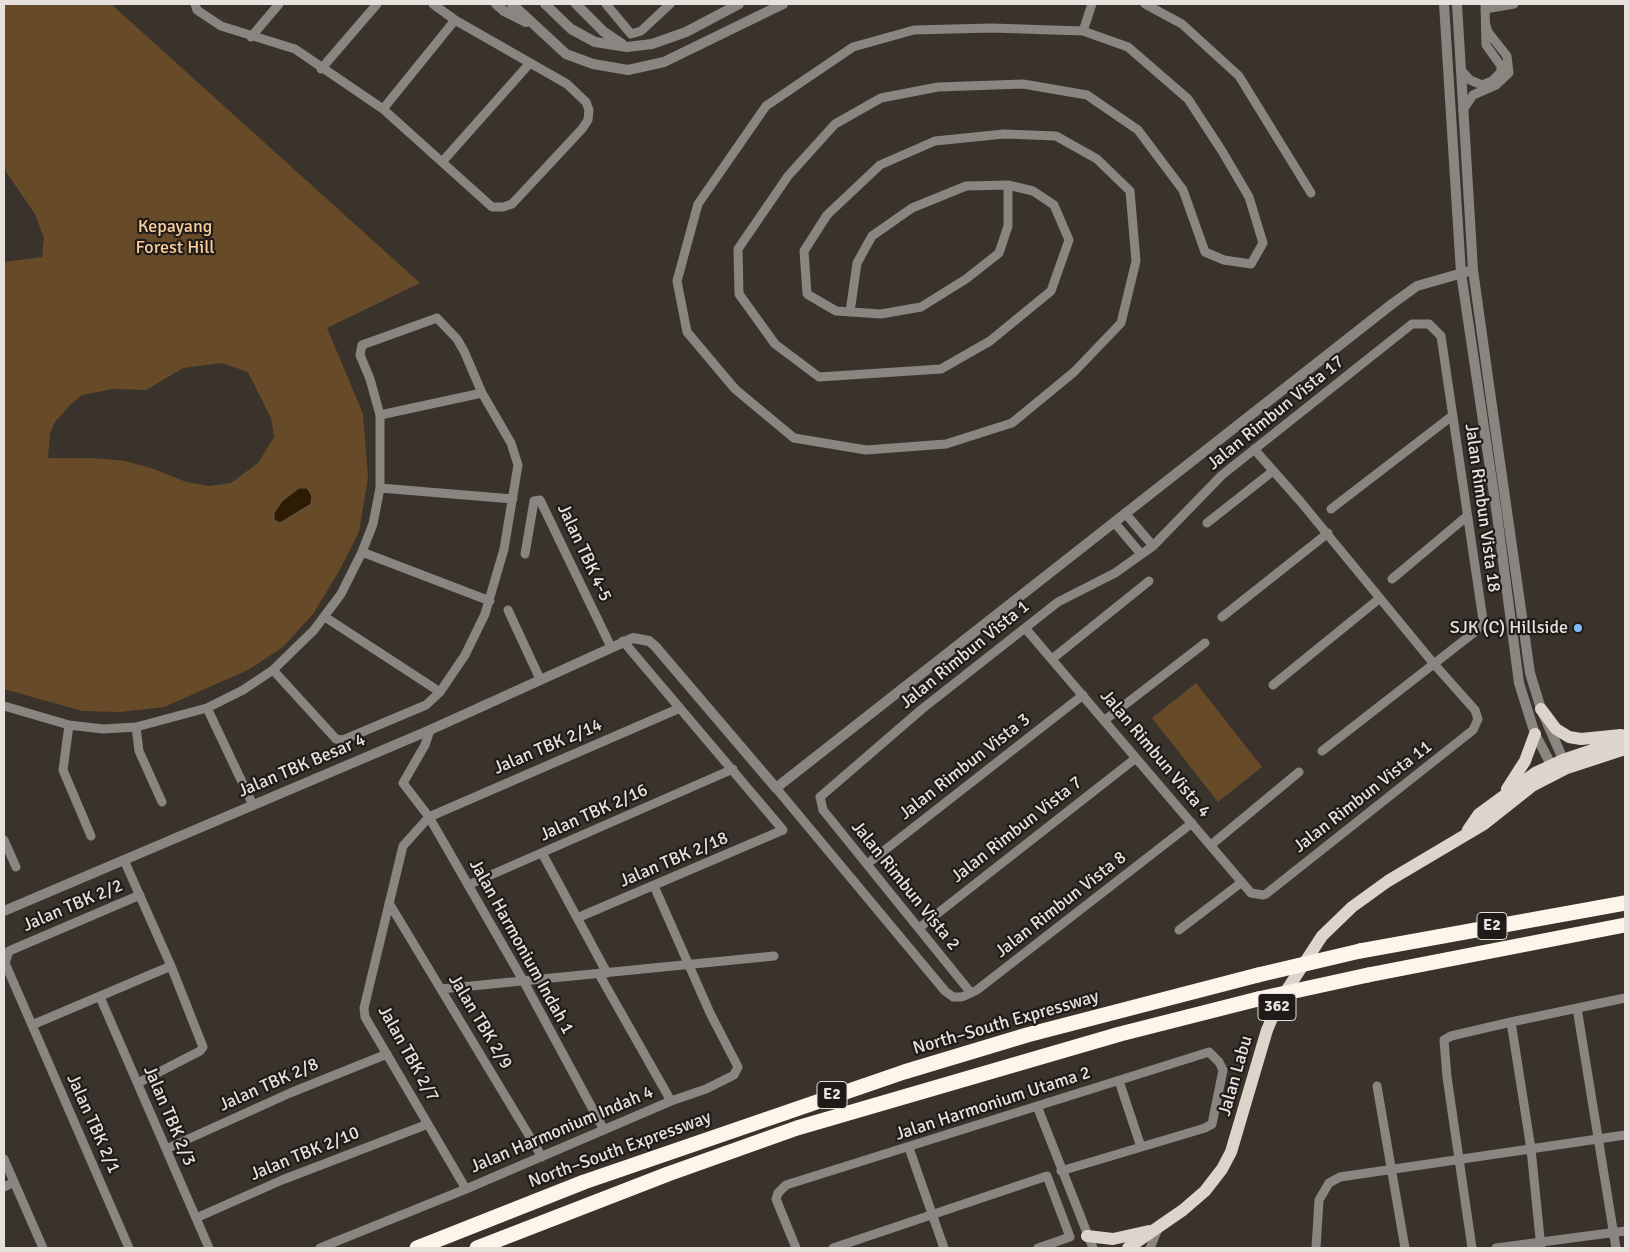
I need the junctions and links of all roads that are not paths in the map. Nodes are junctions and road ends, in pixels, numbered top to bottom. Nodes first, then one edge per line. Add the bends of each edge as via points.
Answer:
1 (195, 4) edge
2 (279, 4) edge
3 (377, 4) edge
4 (432, 4) edge
5 (496, 4) edge
6 (512, 4) edge
7 (545, 4) edge
8 (576, 4) edge
9 (606, 4) edge
10 (670, 4) edge
11 (739, 4) edge
12 (783, 4) edge
13 (1092, 4) edge
14 (1144, 4) edge
15 (1444, 4) edge
16 (1457, 4) edge
17 (1514, 4) edge
18 (1485, 7) edge
19 (455, 20) junction
20 (1485, 22) junction
21 (538, 28) junction
22 (1083, 31) junction
23 (251, 36) junction
24 (627, 47) junction
25 (530, 63) junction
26 (321, 69) junction
27 (1461, 70) junction
28 (383, 109) junction
29 (1464, 110) junction
30 (1465, 129) junction
31 (1452, 130) junction
32 (442, 162) junction
33 (1008, 185) junction
34 (1311, 193) dead end
35 (1473, 270) junction
36 (1461, 273) junction
37 (850, 312) junction
38 (1441, 336) joint
39 (482, 393) junction
40 (380, 415) junction
41 (1452, 416) junction
42 (1254, 449) junction
43 (1273, 471) junction
44 (380, 488) junction
45 (513, 499) junction
46 (1332, 509) dead end
47 (1125, 513) junction
48 (1466, 517) junction
49 (1114, 522) junction
50 (1207, 523) dead end
51 (1328, 533) junction
52 (1153, 546) junction
53 (362, 552) junction
54 (525, 554) dead end
55 (1141, 554) junction
56 (1392, 579) dead end
57 (1149, 581) dead end
58 (1519, 589) junction
59 (1507, 591) junction
60 (1380, 598) junction
61 (490, 600) junction
62 (508, 610) dead end
63 (325, 617) junction
64 (1222, 617) dead end
65 (1026, 628) junction
66 (622, 641) junction
67 (1205, 644) dead end
68 (611, 648) junction
69 (1052, 658) junction
70 (1434, 664) junction
71 (274, 670) junction
72 (540, 680) junction
73 (1273, 685) dead end
74 (440, 692) junction
75 (1083, 695) junction
76 (4, 706) edge
77 (207, 708) junction
78 (680, 708) junction
79 (1541, 709) junction
80 (1105, 720) junction
81 (69, 725) junction
82 (136, 727) junction
83 (430, 730) junction
84 (1535, 734) junction
85 (1625, 734) edge
86 (1625, 739) edge
87 (1625, 750) edge
88 (1322, 752) dead end
89 (1136, 758) junction
90 (1559, 766) junction
91 (733, 770) junction
92 (1299, 772) dead end
93 (776, 788) junction
94 (1502, 796) junction
95 (820, 797) joint
96 (162, 802) dead end
97 (253, 805) junction
98 (429, 817) junction
99 (1192, 824) junction
100 (1465, 834) junction
101 (92, 836) dead end
102 (4, 840) edge
103 (1211, 845) junction
104 (542, 853) junction
105 (124, 860) junction
106 (867, 864) junction
107 (16, 867) dead end
108 (1242, 882) junction
109 (468, 885) junction
110 (654, 886) junction
111 (140, 895) junction
112 (1262, 895) joint
113 (1625, 902) edge
114 (390, 903) junction
115 (4, 911) edge
116 (577, 918) junction
117 (1625, 925) edge
118 (919, 928) junction
119 (1179, 930) dead end
120 (774, 956) dead end
121 (689, 964) junction
122 (171, 966) junction
123 (603, 973) junction
124 (524, 982) junction
125 (441, 989) junction
126 (971, 993) junction
127 (100, 996) junction
128 (1625, 998) edge
129 (1577, 1008) junction
130 (1511, 1022) junction
131 (32, 1026) junction
132 (387, 1054) junction
133 (1119, 1081) junction
134 (138, 1083) junction
135 (1377, 1086) dead end
136 (671, 1101) junction
137 (1037, 1106) junction
138 (428, 1124) junction
139 (604, 1130) junction
140 (1625, 1135) edge
141 (1598, 1139) junction
142 (1141, 1147) junction
143 (909, 1148) junction
144 (166, 1149) junction
145 (1531, 1149) junction
146 (542, 1157) junction
147 (4, 1159) edge
148 (1459, 1159) junction
149 (1392, 1169) junction
150 (1061, 1171) junction
151 (14, 1182) junction
152 (4, 1187) edge
153 (466, 1190) junction
154 (932, 1216) junction
155 (196, 1218) junction
156 (1158, 1229) junction
157 (1625, 1231) edge
158 (1614, 1233) junction
159 (1086, 1239) edge
160 (1541, 1246) edge
161 (43, 1248) edge
162 (129, 1248) edge
163 (209, 1248) edge
164 (320, 1248) edge
165 (417, 1248) edge
166 (477, 1248) edge
167 (796, 1248) edge
168 (833, 1248) edge
169 (944, 1248) edge
170 (1038, 1248) edge
171 (1092, 1248) edge
172 (1128, 1248) edge
173 (1150, 1248) edge
174 (1316, 1248) edge
175 (1405, 1248) edge
176 (1472, 1248) edge
177 (1496, 1248) edge
178 (1616, 1248) edge

1 - 23 street via 197,10 212,21
2 - 23 street
3 - 26 street
4 - 19 street
5 - 21 street
6 - 21 street
7 - 24 street via 571,29 595,42
8 - 24 street via 604,32
9 - 10 street via 631,34 641,32
11 - 24 street via 686,32 652,44
12 - 21 street via 664,62 628,70 593,64 566,54
13 - 22 street
14 - 34 street via 1182,24 1239,76
15 - 31 street
16 - 27 street
17 - 18 street
18 - 20 street
19 - 25 street
19 - 28 street
20 - 27 street via 1486,45 1501,66 1500,75 1482,85 1470,80
20 - 29 street via 1488,32 1507,56 1509,73 1496,85 1473,95
22 - 33 street via 1128,47 1188,99 1249,197 1263,243 1251,264 1224,260 1205,252 1183,190 1138,130 1087,95 1023,84 938,87 881,98 835,124 788,176 738,249 739,294 775,344 819,377 941,369 990,341 1051,291 1069,240 1054,205 1033,191
22 - 37 street via 914,30 853,47 766,106 698,204 677,281 687,332 735,389 794,438 866,450 946,444 1012,423 1074,372 1121,323 1136,260 1130,191 1097,159 1056,136 1004,134 935,141 880,166 827,215 804,251 807,294 836,311
23 - 26 street via 295,49
25 - 32 street
25 - 32 street via 567,84 586,102 588,120 582,129 512,204 503,207 492,207
26 - 28 street
27 - 29 street
28 - 32 street
29 - 30 street
30 - 31 street
30 - 35 street
31 - 36 street
33 - 37 street via 966,186 912,208 872,236 857,263
33 - 37 street via 1008,226 999,253 966,279 921,307 882,314
35 - 36 street
35 - 58 street
36 - 47 street via 1418,286 1392,304
36 - 59 street
38 - 41 street, Jalan Rimbun Vista 18
38 - 42 street, Jalan Rimbun Vista 17 via 1428,324 1412,324
39 - 40 street
39 - 40 street via 457,339 437,318 362,345 360,355
39 - 45 street via 511,443 518,465
40 - 44 street
41 - 46 street
41 - 48 street, Jalan Rimbun Vista 18
42 - 43 street
42 - 52 street, Jalan Rimbun Vista 17 via 1222,475
43 - 50 street
43 - 51 street
44 - 45 street
44 - 53 street via 373,524
45 - 61 street
47 - 49 street
47 - 52 street
48 - 56 street
48 - 70 street, Jalan Rimbun Vista 18 via 1483,620 1476,631
49 - 55 street
49 - 93 street
51 - 60 street
51 - 64 street
52 - 55 street, Jalan Rimbun Vista 17
53 - 61 street
53 - 63 street via 341,594
54 - 68 street, Jalan TBK 4-5 via 534,501 540,500
55 - 65 street, Jalan Rimbun Vista 1 via 1115,573 1058,602
57 - 69 street
58 - 59 street
58 - 79 street via 1530,673
59 - 84 street via 1519,683
60 - 70 street
60 - 73 street
61 - 74 street via 465,655
62 - 72 street
63 - 71 street
63 - 74 street
65 - 69 street, Jalan Rimbun Vista 4
65 - 95 street, Jalan Rimbun Vista 1 via 922,709
66 - 68 street, Jalan TBK Besar 4
66 - 78 street
66 - 93 street via 633,638 649,641 655,646
67 - 80 street
68 - 72 street, Jalan TBK Besar 4
69 - 75 street, Jalan Rimbun Vista 4
70 - 88 street
70 - 112 street, Jalan Rimbun Vista 11 via 1475,710 1478,719 1473,730
71 - 74 street via 336,739 343,740 426,705
71 - 77 street
72 - 83 street, Jalan TBK Besar 4
75 - 80 street, Jalan Rimbun Vista 4
75 - 106 street, Jalan Rimbun Vista 3
76 - 81 street
77 - 82 street
77 - 97 street
78 - 91 street
78 - 98 street, Jalan TBK 2/14
79 - 85 main road via 1556,729 1569,737 1581,739
79 - 90 street
80 - 89 street, Jalan Rimbun Vista 4
81 - 82 street via 103,729
81 - 101 street via 63,770
82 - 96 street via 138,752
83 - 97 street, Jalan TBK Besar 4
83 - 98 street, Jalan Harmonium Indah 1 via 403,783
84 - 90 street
84 - 94 main road via 1526,761
86 - 90 main road, Jalan Labu / 362
87 - 90 main road, Jalan Labu / 362
89 - 99 street, Jalan Rimbun Vista 4
89 - 118 street, Jalan Rimbun Vista 7
90 - 94 main road, Jalan Labu / 362
90 - 100 main road, Jalan Labu / 362 via 1484,824
91 - 104 street, Jalan TBK 2/16
91 - 110 street, Jalan TBK 2/18 via 783,830
92 - 103 street
93 - 126 street via 945,991 962,997
94 - 100 main road, Jalan Labu / 362 via 1479,814
95 - 106 street, Jalan Rimbun Vista 2 via 823,810
97 - 105 street, Jalan TBK Besar 4
98 - 109 street, Jalan Harmonium Indah 1
98 - 114 street, Jalan TBK 2/7 via 404,846
99 - 103 street, Jalan Rimbun Vista 4
99 - 126 street, Jalan Rimbun Vista 8
100 - 156 main road, Jalan Labu / 362 via 1388,881 1352,907 1322,936 1267,1030 1231,1152 1222,1170 1204,1190
102 - 107 street
103 - 108 street, Jalan Rimbun Vista 4
104 - 109 street, Jalan TBK 2/16
104 - 116 street
105 - 111 street
105 - 115 street, Jalan TBK Besar 4
106 - 118 street, Jalan Rimbun Vista 2
108 - 112 street, Jalan Rimbun Vista 4 via 1251,893
108 - 119 street
109 - 124 street, Jalan Harmonium Indah 1
110 - 116 street, Jalan TBK 2/18
110 - 121 street
111 - 122 street
111 - 131 street, Jalan TBK 2/2 via 9,951 5,963
113 - 165 highway, North–South Expressway / E2, bridge via 1360,951 1027,1035 904,1072 584,1182
114 - 125 street, Jalan TBK 2/9
114 - 132 street, Jalan TBK 2/7 via 364,1008 365,1017
116 - 123 street
117 - 166 highway, E2, bridge via 1368,975 1120,1034 797,1128
118 - 126 street, Jalan Rimbun Vista 2
120 - 121 street
121 - 123 street
121 - 136 street, Jalan Harmonium Indah 4 via 738,1067 732,1077
122 - 127 street
122 - 134 street via 203,1047
123 - 124 street
123 - 136 street
124 - 125 street
124 - 139 street, Jalan Harmonium Indah 1
125 - 146 street, Jalan TBK 2/9
127 - 131 street
127 - 134 street, Jalan TBK 2/3
128 - 129 street
129 - 130 street
129 - 141 street
130 - 145 street
130 - 148 street via 1444,1040
131 - 162 street, Jalan TBK 2/1
132 - 138 street, Jalan TBK 2/7
132 - 144 street, Jalan TBK 2/8
133 - 137 street, Jalan Harmonium Utama 2
133 - 142 street
133 - 142 street, Jalan Harmonium Utama 2 via 1209,1052 1220,1062 1223,1070 1212,1124
134 - 144 street, Jalan TBK 2/3
135 - 149 street
136 - 139 street, Jalan Harmonium Indah 4
137 - 143 street, Jalan Harmonium Utama 2
137 - 150 street
138 - 153 street, Jalan TBK 2/7
138 - 155 street, Jalan TBK 2/10 via 277,1182
139 - 146 street, Jalan Harmonium Indah 4
140 - 141 street
141 - 145 street
141 - 158 street
142 - 150 street
143 - 154 street
143 - 167 street, Jalan Harmonium Utama 2 via 786,1185 776,1199
144 - 155 street, Jalan TBK 2/3
145 - 148 street
145 - 160 street
146 - 153 street, Jalan Harmonium Indah 4
147 - 151 street
148 - 149 street
148 - 176 street
149 - 174 street via 1340,1177 1329,1183 1319,1200
149 - 175 street
150 - 159 street
151 - 152 street
151 - 161 street
153 - 164 street, Jalan Harmonium Indah 4
154 - 168 street
154 - 169 street
154 - 170 street via 1047,1176 1070,1237
155 - 163 street, Jalan TBK 2/3
156 - 159 main road via 1113,1239
156 - 172 main road, Jalan Labu / 362
156 - 173 street
157 - 158 street
158 - 160 street
158 - 178 street
159 - 171 street
160 - 177 street

